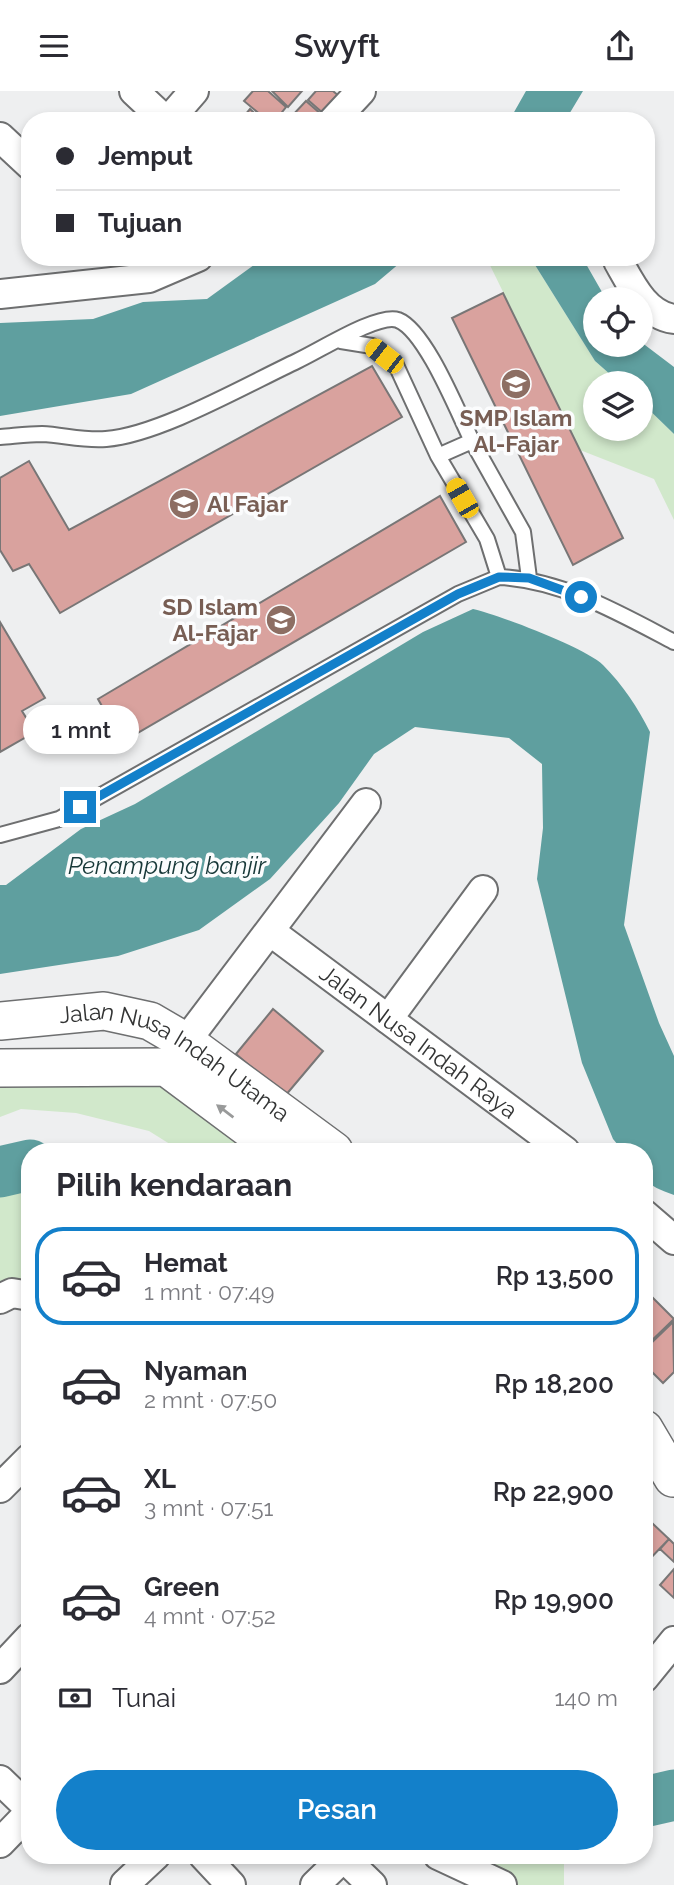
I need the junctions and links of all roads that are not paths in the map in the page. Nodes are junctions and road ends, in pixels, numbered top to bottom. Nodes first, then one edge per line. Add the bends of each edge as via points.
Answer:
1 (134, 91) edge
2 (194, 91) edge
3 (361, 91) edge
4 (157, 112) edge
5 (175, 112) edge
6 (341, 112) edge
7 (0, 137) edge
8 (21, 157) edge
9 (136, 266) edge
10 (177, 266) edge
11 (621, 266) edge
12 (149, 278) junction
13 (0, 294) edge
14 (674, 319) edge
15 (341, 341) junction
16 (0, 437) edge
17 (472, 441) junction
18 (438, 456) junction
19 (499, 577) junction
20 (529, 578) junction
21 (674, 642) edge
22 (366, 803) dead end
23 (0, 835) edge
24 (483, 890) dead end
25 (271, 932) junction
26 (388, 1019) junction
27 (0, 1021) edge
28 (176, 1054) junction
29 (0, 1068) edge
30 (271, 1143) edge
31 (321, 1143) edge
32 (554, 1143) edge
33 (653, 1222) edge
34 (674, 1240) edge
35 (21, 1294) edge
36 (0, 1299) edge
37 (653, 1448) edge
38 (21, 1467) edge
39 (664, 1472) edge
40 (0, 1488) edge
41 (674, 1641) edge
42 (21, 1647) edge
43 (653, 1667) edge
44 (0, 1669) edge
45 (0, 1780) edge
46 (21, 1802) edge
47 (21, 1821) edge
48 (0, 1843) edge
49 (146, 1864) edge
50 (212, 1864) edge
51 (337, 1864) edge
52 (352, 1864) edge
53 (457, 1864) edge
54 (125, 1884) edge
55 (232, 1885) edge
56 (315, 1885) edge
57 (372, 1885) edge
58 (502, 1885) edge

1 - 4 street
2 - 5 street
3 - 6 street
7 - 8 street
9 - 12 street
10 - 12 street
11 - 14 street via 637,295 661,317
12 - 13 street
15 - 16 lane via 139,431 106,439 40,434
15 - 17 lane via 372,321 400,321 424,348
15 - 18 lane via 372,346 396,365
17 - 18 lane
17 - 20 lane via 523,532
18 - 19 lane via 487,539
19 - 20 lane
19 - 23 lane via 458,594 59,819
20 - 21 lane via 607,606
22 - 25 street
24 - 26 street
25 - 26 street, Jalan Nusa Indah Raya
25 - 28 street
26 - 32 street, Jalan Nusa Indah Raya
27 - 28 street, Jalan Nusa Indah Utama via 104,1010 150,1021
28 - 29 street, Jalan Nusa Indah Utama
30 -> 28 street, Jalan Nusa Indah Utama
28 - 31 street, Jalan Nusa Indah Utama
33 - 34 street
35 - 36 street
37 - 39 street
38 - 40 street
41 - 43 street
42 - 44 street
45 - 46 street
47 - 48 street
49 - 54 street
50 - 55 street
51 - 56 street
52 - 57 street
53 - 58 street

